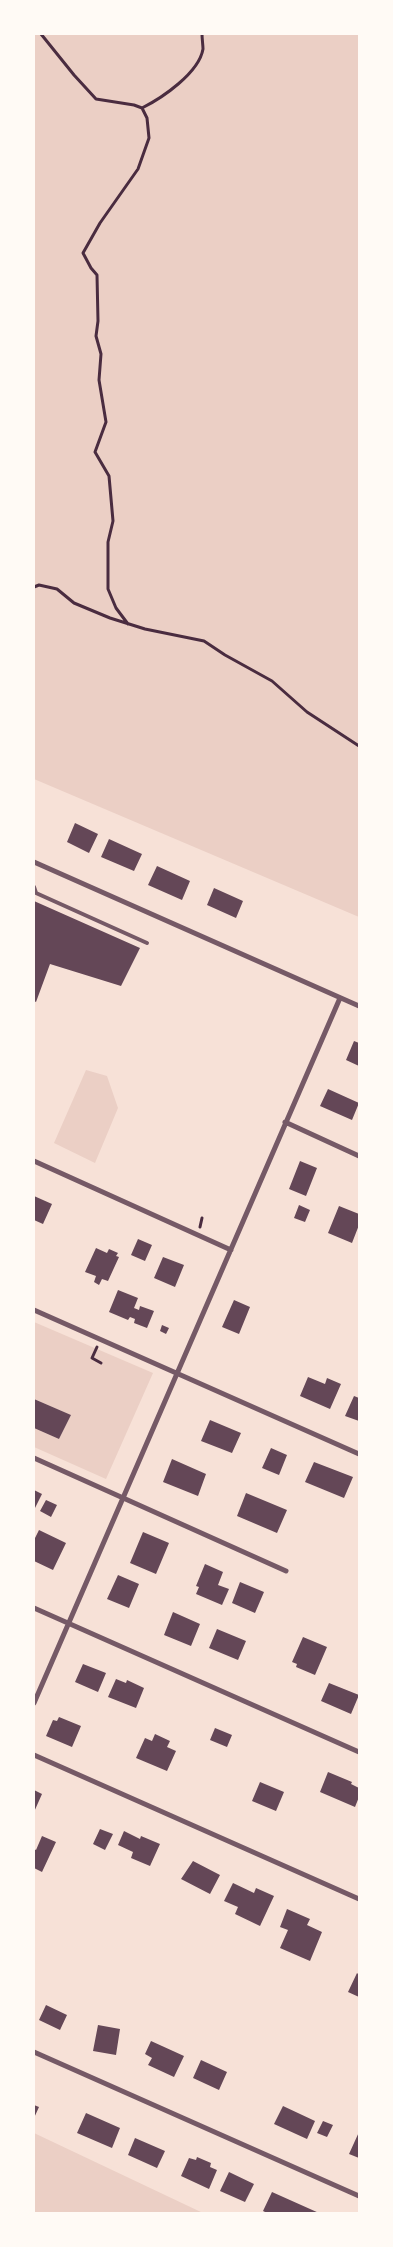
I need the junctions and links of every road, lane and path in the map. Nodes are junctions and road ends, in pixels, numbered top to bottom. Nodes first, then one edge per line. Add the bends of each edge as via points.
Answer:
1 (41, 34) edge
2 (202, 34) edge
3 (142, 108) junction
4 (34, 587) edge
5 (128, 624) junction
6 (359, 746) edge
7 (34, 862) edge
8 (34, 887) edge
9 (147, 944) dead end
10 (340, 998) junction
11 (359, 1006) edge
12 (285, 1122) junction
13 (359, 1156) edge
14 (34, 1161) edge
15 (231, 1250) junction
16 (34, 1310) edge
17 (100, 1340) junction
18 (101, 1362) dead end
19 (177, 1374) junction
20 (359, 1454) edge
21 (34, 1458) edge
22 (124, 1498) junction
23 (286, 1571) dead end
24 (34, 1608) edge
25 (69, 1624) junction
26 (34, 1704) edge
27 (359, 1752) edge
28 (34, 1755) edge
29 (359, 1899) edge
30 (34, 2052) edge
31 (359, 2196) edge

1 - 3 path via 96,99
2 - 3 path via 203,50 193,69 158,100
3 - 5 path via 148,118 149,138 138,168 100,223 84,253 97,275 96,336 101,354 99,380 106,422 95,452 109,476 113,521 108,542 108,589
4 - 5 path via 39,584 57,589 74,603
5 - 6 path via 204,641 272,681 307,712
7 - 10 street
8 - 9 lane via 36,893
10 - 11 street
10 - 12 street
12 - 13 street
12 - 15 street
14 - 15 street
15 - 19 street
16 - 17 street
17 - 18 path via 92,1358
17 - 19 street
19 - 20 street
19 - 22 street
21 - 22 street
22 - 23 street
22 - 25 street
24 - 25 street
25 - 26 street
25 - 27 street
28 - 29 street
30 - 31 street

